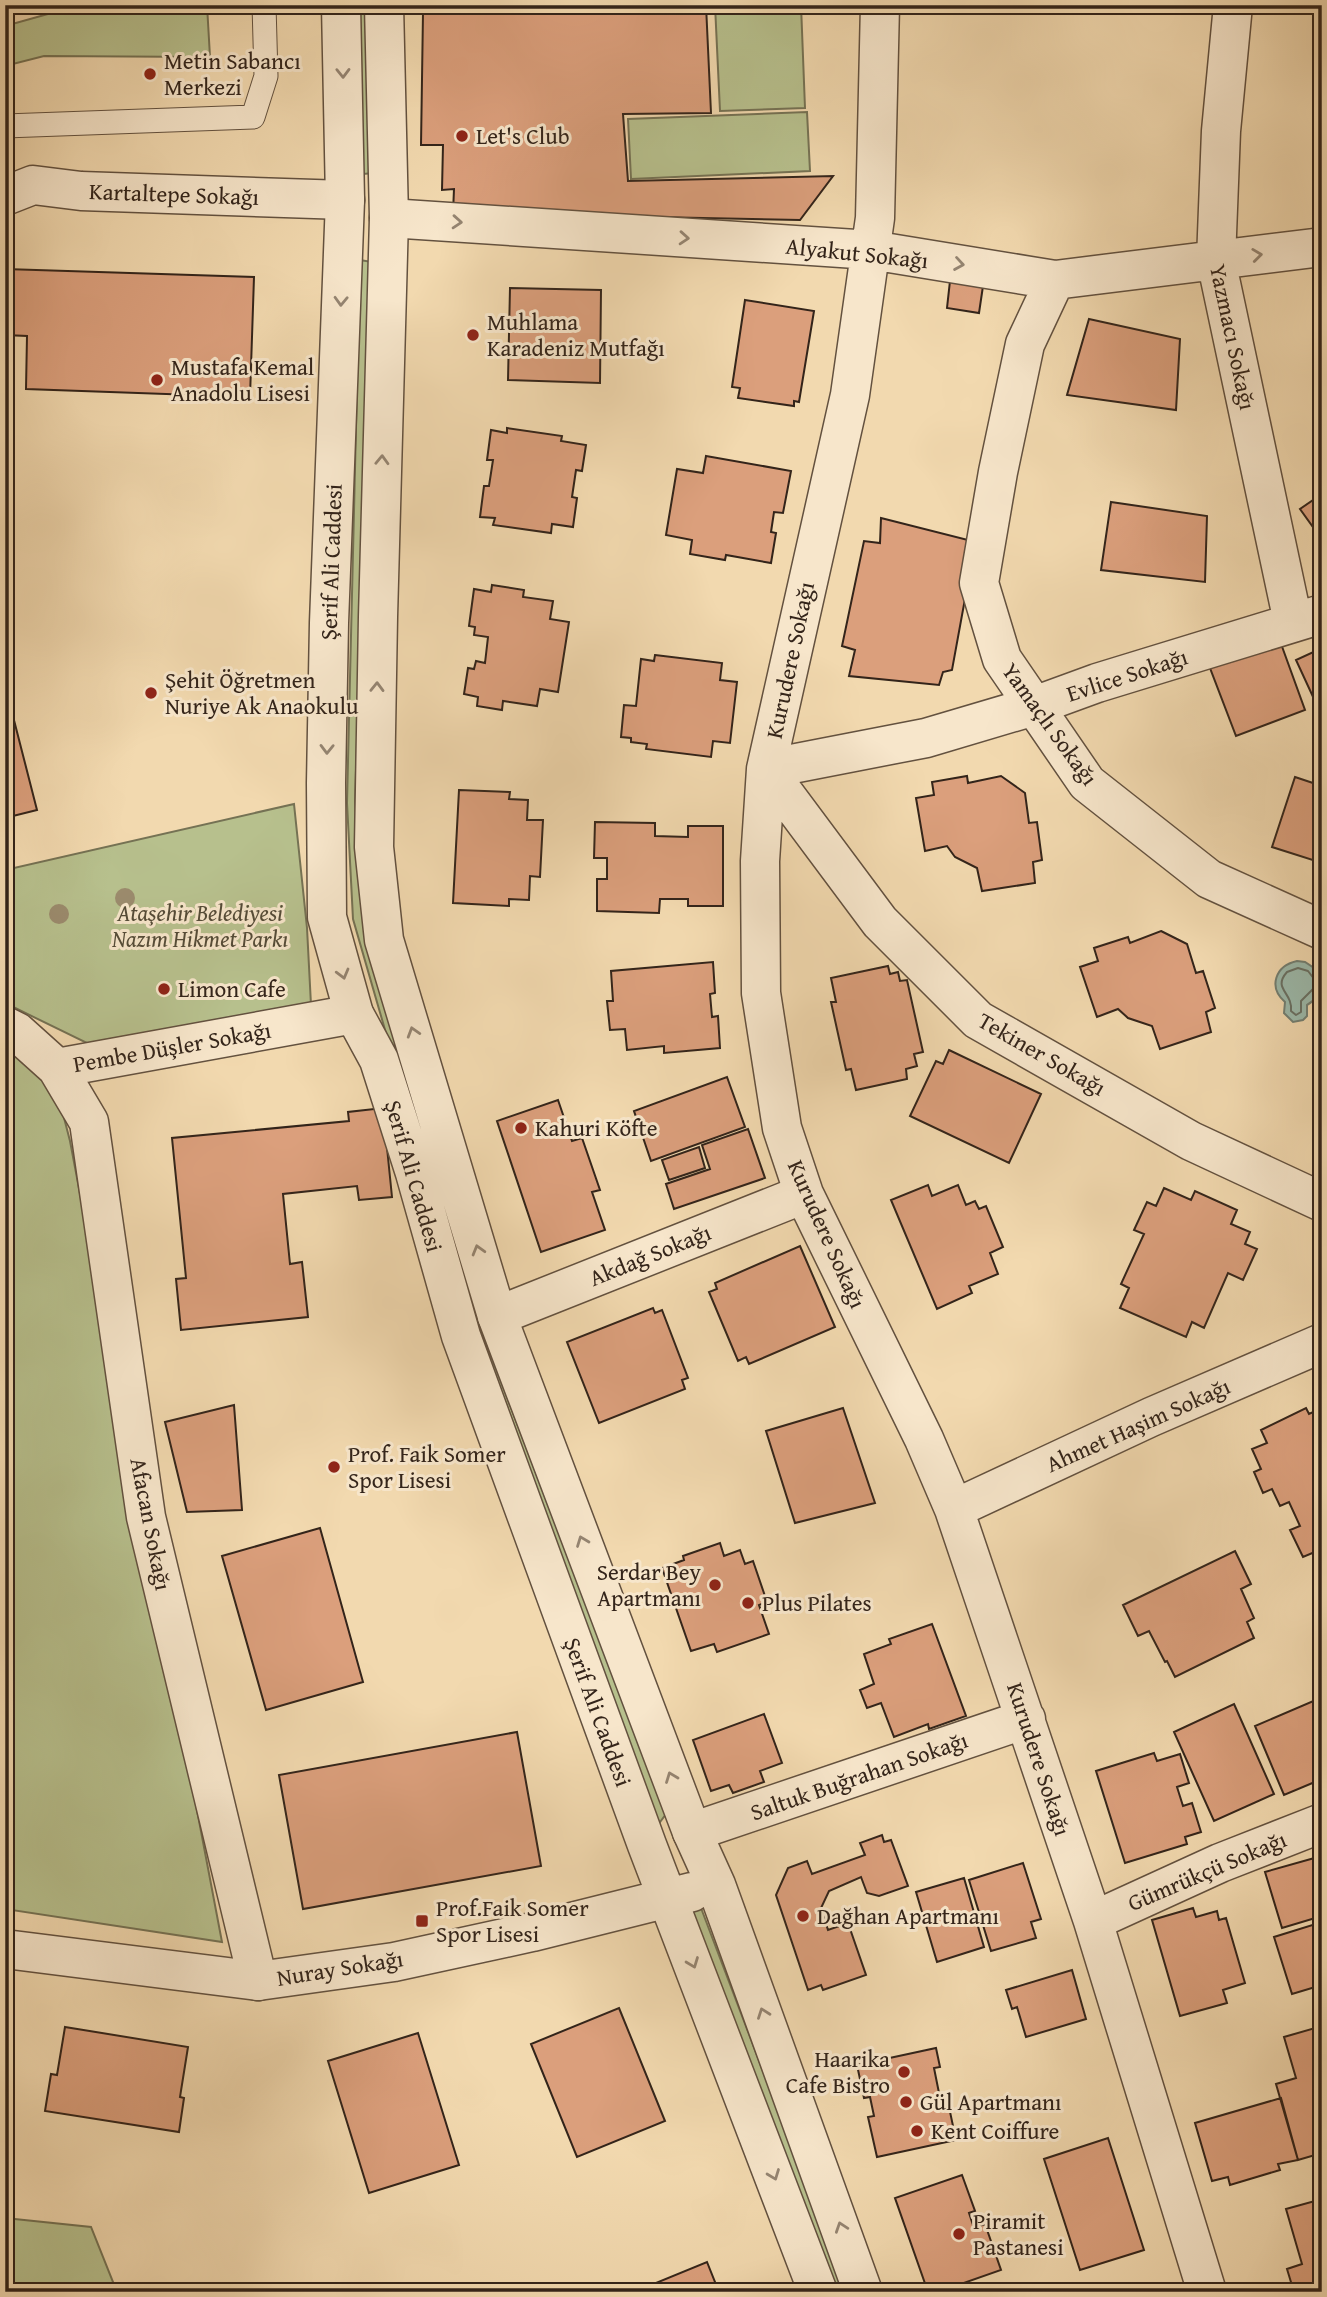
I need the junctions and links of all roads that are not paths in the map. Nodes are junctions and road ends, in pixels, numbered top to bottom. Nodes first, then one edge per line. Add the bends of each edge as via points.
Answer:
1 (264, 5) edge
2 (341, 5) edge
3 (384, 5) edge
4 (880, 5) edge
5 (1233, 5) edge
6 (5, 126) edge
7 (5, 196) edge
8 (345, 200) junction
9 (389, 218) junction
10 (1322, 247) edge
11 (871, 250) junction
12 (1216, 260) junction
13 (1055, 280) junction
14 (1308, 618) edge
15 (1034, 706) junction
16 (766, 769) junction
17 (1322, 930) edge
18 (354, 1014) junction
19 (5, 1026) edge
20 (57, 1068) junction
21 (804, 1194) junction
22 (1322, 1202) edge
23 (497, 1316) junction
24 (1322, 1343) edge
25 (954, 1509) junction
26 (1026, 1719) junction
27 (1322, 1823) edge
28 (692, 1832) junction
29 (647, 1845) junction
30 (716, 1885) junction
31 (669, 1899) junction
32 (1093, 1920) junction
33 (5, 1949) edge
34 (258, 1980) junction
35 (818, 2292) edge
36 (863, 2292) edge
37 (1207, 2292) edge

1 - 6 lane via 266,76 253,117
2 -> 8 street, Şerif Ali Caddesi
3 - 9 street, Şerif Ali Caddesi
4 - 11 street, Kurudere Sokağı via 876,218
5 - 12 street, Yazmacı Sokağı via 1221,131
7 - 8 street, Kartaltepe Sokağı via 33,185 81,191
8 - 9 street, Alyakut Sokağı
8 -> 18 street, Şerif Ali Caddesi via 329,623 327,917
9 -> 11 street, Alyakut Sokağı
23 -> 9 street, Şerif Ali Caddesi via 384,940 374,847
12 -> 10 street, Alyakut Sokağı
11 -> 13 street, Alyakut Sokağı
11 - 16 street, Kurudere Sokağı via 850,395
12 - 13 street, Alyakut Sokağı
12 - 14 street, Yazmacı Sokağı
13 - 15 street, Yamaçlı Sokağı via 1025,344 979,583 1002,659
14 - 15 street, Evlice Sokağı
15 - 16 street, Evlice Sokağı via 926,738
15 - 17 street, Yamaçlı Sokağı via 1087,783 1209,879
16 - 21 street, Kurudere Sokağı via 760,861 761,993 782,1128
16 - 22 street, Tekiner Sokağı via 880,922 978,1020 1191,1141
18 - 20 street, Pembe Düşler Sokağı
18 - 29 street, Şerif Ali Caddesi via 379,1060 461,1336
19 - 20 street, Pembe Düşler Sokağı
20 - 34 street, Afacan Sokağı via 89,1122 146,1517
21 - 23 street, Akdağ Sokağı
21 - 25 street, Kurudere Sokağı
28 -> 23 street, Şerif Ali Caddesi
24 - 25 street, Ahmet Haşim Sokağı
25 - 26 street, Kurudere Sokağı
26 - 28 street, Saltuk Buğrahan Sokağı
26 - 32 street, Kurudere Sokağı
27 - 32 street, Gümrükçü Sokağı
28 - 29 street, Saltuk Buğrahan Sokağı
28 - 30 street, Şerif Ali Caddesi
29 - 31 street, Şerif Ali Caddesi
30 - 31 street, Nuray Sokağı
36 -> 30 street, Şerif Ali Caddesi
31 - 34 street, Nuray Sokağı via 394,1962
31 -> 35 street, Şerif Ali Caddesi
32 - 37 street, Kurudere Sokağı
33 - 34 street, Nuray Sokağı

